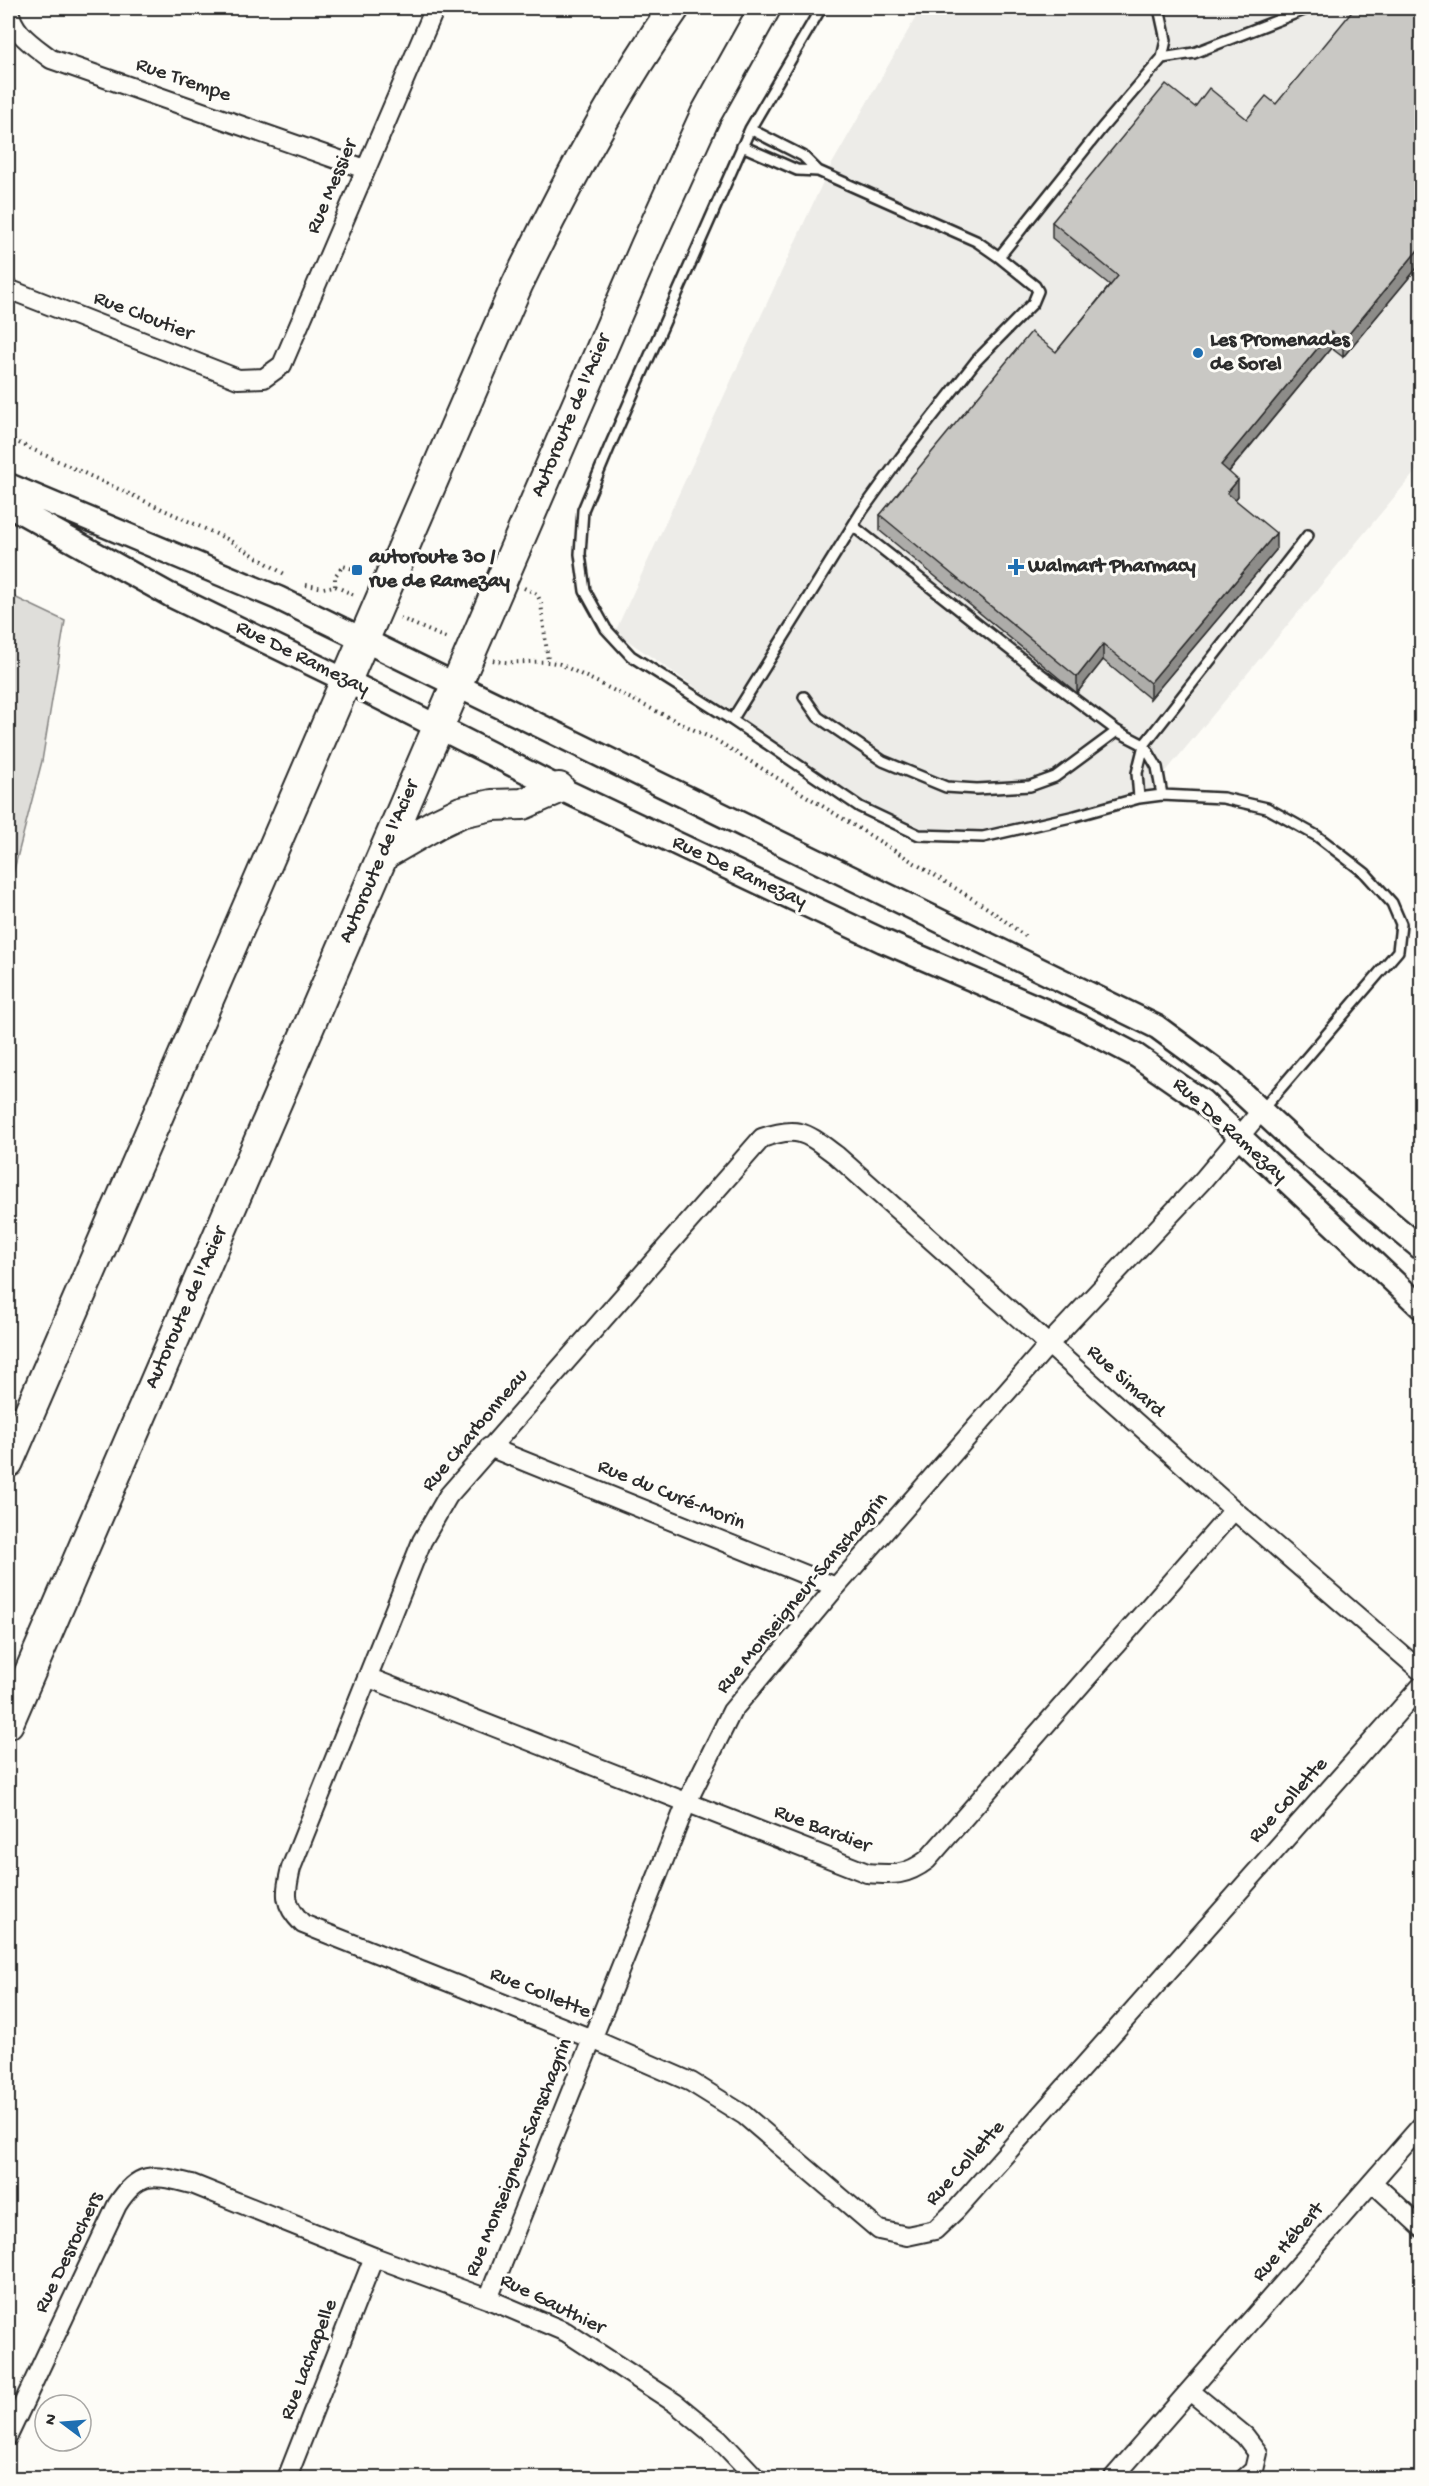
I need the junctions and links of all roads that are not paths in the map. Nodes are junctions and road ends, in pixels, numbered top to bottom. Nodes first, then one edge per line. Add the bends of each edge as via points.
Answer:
1 (9, 8) edge
2 (435, 8) edge
3 (674, 8) edge
4 (765, 8) edge
5 (821, 8) edge
6 (1159, 8) edge
7 (1309, 8) edge
8 (1162, 58) junction
9 (750, 129) junction
10 (742, 146) junction
11 (365, 169) junction
12 (818, 171) junction
13 (999, 257) junction
14 (8, 289) edge
15 (264, 378) joint
16 (8, 485) edge
17 (8, 505) edge
18 (853, 526) junction
19 (1308, 535) dead end
20 (364, 640) junction
21 (347, 681) junction
22 (456, 686) junction
23 (804, 697) dead end
24 (732, 720) junction
25 (439, 727) junction
26 (1117, 731) junction
27 (1143, 745) junction
28 (559, 788) junction
29 (1162, 795) junction
30 (1139, 798) junction
31 (384, 854) junction
32 (1261, 1111) junction
33 (796, 1131) joint
34 (1239, 1137) junction
35 (1422, 1249) edge
36 (1422, 1308) edge
37 (1049, 1344) junction
38 (489, 1447) junction
39 (8, 1462) edge
40 (1234, 1510) junction
41 (837, 1587) junction
42 (1422, 1672) edge
43 (367, 1677) junction
44 (1422, 1685) edge
45 (8, 1723) edge
46 (687, 1802) junction
47 (290, 1911) joint
48 (592, 2039) junction
49 (1422, 2125) edge
50 (162, 2177) joint
51 (1372, 2182) junction
52 (1422, 2228) edge
53 (374, 2257) junction
54 (488, 2299) junction
55 (1190, 2391) junction
56 (8, 2436) edge
57 (287, 2478) edge
58 (756, 2478) edge
59 (1113, 2478) edge
60 (1245, 2478) edge

1 - 11 street, Rue Trempe via 10,19 25,39 51,59
2 - 11 street, Rue Messier
3 - 20 highway via 579,162 533,252
4 - 22 highway, Autoroute de l'Acier via 691,145
5 - 9 lane
6 - 8 lane via 1166,40
7 - 8 lane via 1194,53
8 - 13 lane
9 - 10 lane
9 - 12 lane via 803,156
10 - 12 lane via 796,170
10 - 24 lane via 584,510 580,554 585,591 612,636 632,656
11 - 15 street, Rue Messier via 282,365
12 - 13 lane via 976,241
13 - 18 lane via 1035,286 1036,298 976,361
14 - 15 street, Rue Cloutier via 238,379
16 - 20 street, Rue De Ramezay via 278,598
17 - 21 street, Rue De Ramezay via 170,595
18 - 24 lane
18 - 26 lane
19 - 27 lane
20 - 21 highway
20 - 22 street, Rue De Ramezay
21 - 25 street, Rue De Ramezay
21 - 39 highway
22 - 25 highway, Autoroute de l'Acier
22 - 32 street, Rue De Ramezay via 1157,1027 1212,1066
23 - 26 lane via 818,717 883,761 946,788 1030,786 1055,777
24 - 30 lane via 860,807 919,835 983,837
25 - 28 street, Rue De Ramezay
25 - 31 highway, Autoroute de l'Acier
26 - 27 lane
27 - 29 lane via 1157,767
27 - 30 lane via 1137,772
28 - 31 highway via 523,804 461,812
28 - 34 street, Rue De Ramezay via 882,941 1105,1039 1178,1083
29 - 30 lane
29 - 32 lane via 1223,798 1267,808 1317,836 1365,873 1392,903 1401,924 1398,951
31 - 45 highway, Autoroute de l'Acier
32 - 34 street, Rue Monseigneur-Sanschagrin
32 - 35 street, Rue De Ramezay
33 - 37 street, Rue Simard via 813,1137 836,1155
33 - 38 street, Rue Charbonneau via 762,1138
34 - 36 street, Rue De Ramezay
34 - 37 street, Rue Monseigneur-Sanschagrin
37 - 40 street, Rue Simard
37 - 41 street, Rue Monseigneur-Sanschagrin
38 - 41 street, Rue du Curé-Morin
38 - 43 street, Rue Charbonneau via 448,1496 422,1541
40 - 42 street, Rue Simard
40 - 46 street, Rue Bardier via 927,1860 912,1871 891,1875 867,1873
41 - 46 street, Rue Monseigneur-Sanschagrin via 732,1711
43 - 46 street, Rue Bardier
43 - 47 street, Rue Charbonneau via 291,1868 286,1892
44 - 48 street, Rue Collette via 935,2230 907,2236 879,2230 744,2115 691,2082
46 - 48 street, Rue Monseigneur-Sanschagrin
47 - 48 street, Rue Collette via 303,1924
48 - 54 street, Rue Monseigneur-Sanschagrin
49 - 51 street, Rue Hébert
50 - 53 street, Rue Gauthier via 192,2184
50 - 56 street, Rue Desrochers via 141,2178 117,2205
51 - 52 street
51 - 55 street, Rue Hébert
53 - 54 street, Rue Gauthier
53 - 57 street, Rue Lachapelle
54 - 58 street, Rue Gauthier via 566,2332 618,2364 719,2439
55 - 59 street, Rue Hébert
55 - 60 street via 1245,2436 1258,2453 1254,2470

